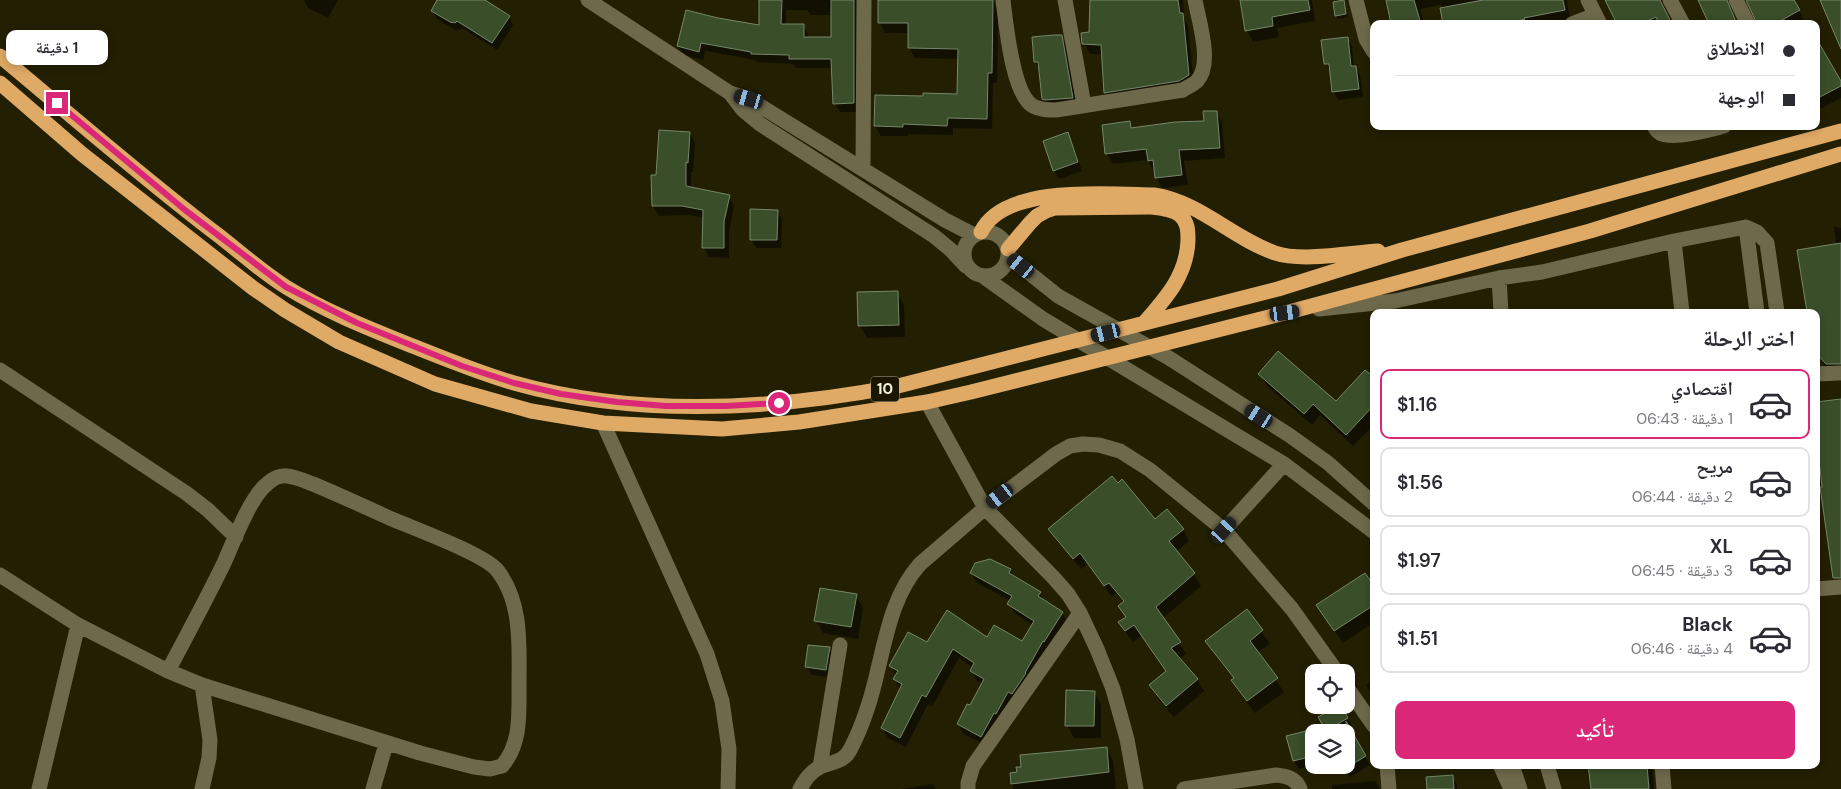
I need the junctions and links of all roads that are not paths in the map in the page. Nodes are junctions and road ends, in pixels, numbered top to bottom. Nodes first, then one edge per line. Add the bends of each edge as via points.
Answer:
1 (864, 0) edge
2 (1003, 0) edge
3 (1065, 0) edge
4 (1195, 0) edge
5 (1356, 0) edge
6 (1588, 0) edge
7 (1670, 0) edge
8 (1736, 0) edge
9 (594, 2) edge
10 (1598, 20) edge
11 (1681, 20) edge
12 (1746, 20) edge
13 (1370, 46) edge
14 (0, 56) edge
15 (0, 83) edge
16 (730, 93) junction
17 (1084, 106) junction
18 (1841, 119) edge
19 (1656, 130) edge
20 (1702, 130) edge
21 (1841, 131) edge
22 (1804, 142) junction
23 (1841, 154) edge
24 (863, 169) junction
25 (1746, 227) junction
26 (978, 233) junction
27 (1674, 241) junction
28 (1402, 250) junction
29 (1008, 253) junction
30 (966, 266) junction
31 (984, 276) junction
32 (1499, 278) junction
33 (1501, 309) edge
34 (1682, 309) edge
35 (1757, 309) edge
36 (1776, 309) edge
37 (1285, 313) junction
38 (1144, 323) junction
39 (0, 370) edge
40 (1841, 373) edge
41 (1820, 374) edge
42 (927, 402) junction
43 (603, 423) junction
44 (1284, 464) junction
45 (1370, 500) edge
46 (985, 508) junction
47 (1369, 528) edge
48 (1224, 530) junction
49 (236, 537) junction
50 (0, 575) edge
51 (1841, 587) edge
52 (1820, 589) edge
53 (1080, 613) junction
54 (78, 625) junction
55 (840, 645) dead end
56 (1331, 664) edge
57 (168, 671) junction
58 (202, 685) junction
59 (1355, 699) edge
60 (1370, 720) edge
61 (386, 744) junction
62 (820, 767) junction
63 (1387, 769) edge
64 (1502, 769) edge
65 (1513, 769) edge
66 (1548, 769) edge
67 (1662, 769) edge
68 (39, 789) edge
69 (202, 789) edge
70 (373, 789) edge
71 (728, 789) edge
72 (800, 789) edge
73 (968, 789) edge
74 (1136, 789) edge
75 (1184, 789) edge
76 (1300, 789) edge
77 (1389, 789) edge
78 (1511, 789) edge
79 (1520, 789) edge
80 (1554, 789) edge
81 (1664, 789) edge

1 - 24 street
2 - 17 street via 1010,51 1018,82 1028,101 1041,109
3 - 17 street
4 - 17 street via 1205,61 1196,82 1183,90
5 - 13 street
6 - 10 street
7 - 11 street
8 - 12 street
9 - 16 street
14 - 38 highway, 10 via 185,210 286,287 357,323 462,366 561,394 666,406 797,402 898,386
15 - 43 highway, 10 via 82,154 254,288 339,342 435,384 531,411
16 - 24 street via 749,99
16 - 30 street via 760,124 934,236
18 - 22 highway
19 - 20 street via 1664,135
21 - 22 highway, 10
22 - 28 highway, 10
23 - 37 highway, 10 via 1590,231
24 - 26 street via 945,220
25 - 27 street
25 - 35 street
25 - 36 street via 1757,232 1767,243
26 - 28 highway via 997,213 1033,198 1055,195 1154,196 1169,197 1190,205 1259,246 1290,257
26 - 29 street via 995,233 1001,237
26 - 30 street via 965,245
27 - 32 street via 1542,272
27 - 34 street
28 - 38 highway, 10 via 1278,289
29 - 31 street via 1007,263 997,274
29 - 38 highway via 1038,216 1055,208 1150,207 1179,214 1188,228 1183,265 1175,285
29 - 45 street via 1058,296 1169,358 1297,440
30 - 31 street
31 - 44 street via 1043,319
32 - 33 street
32 - 37 street via 1395,301
37 - 42 highway, 10
39 - 49 street via 186,494
40 - 41 street
42 - 43 highway, 10 via 799,422 722,428
42 - 46 street
43 - 71 street via 708,654 722,701 729,749
44 - 47 street
44 - 48 street
46 - 48 street via 1070,446 1099,445 1120,451 1150,470
46 - 53 street via 1053,577
46 - 62 street via 911,574 891,617 866,712 850,750 844,759
48 - 56 street via 1292,609
49 - 57 street
49 - 61 street via 265,484 287,476 333,492 466,551 496,568 516,613 519,643 518,728 508,759 502,766 490,769
50 - 54 street
51 - 52 street
53 - 73 street via 973,766
53 - 74 street via 1113,689 1127,738
54 - 57 street
54 - 68 street
55 - 62 street
57 - 58 street
58 - 61 street
58 - 69 street via 210,758
59 - 60 street
61 - 70 street
62 - 72 street
63 - 77 street
64 - 78 street
65 - 79 street
66 - 80 street
67 - 81 street
75 - 76 street via 1276,775 1289,776

